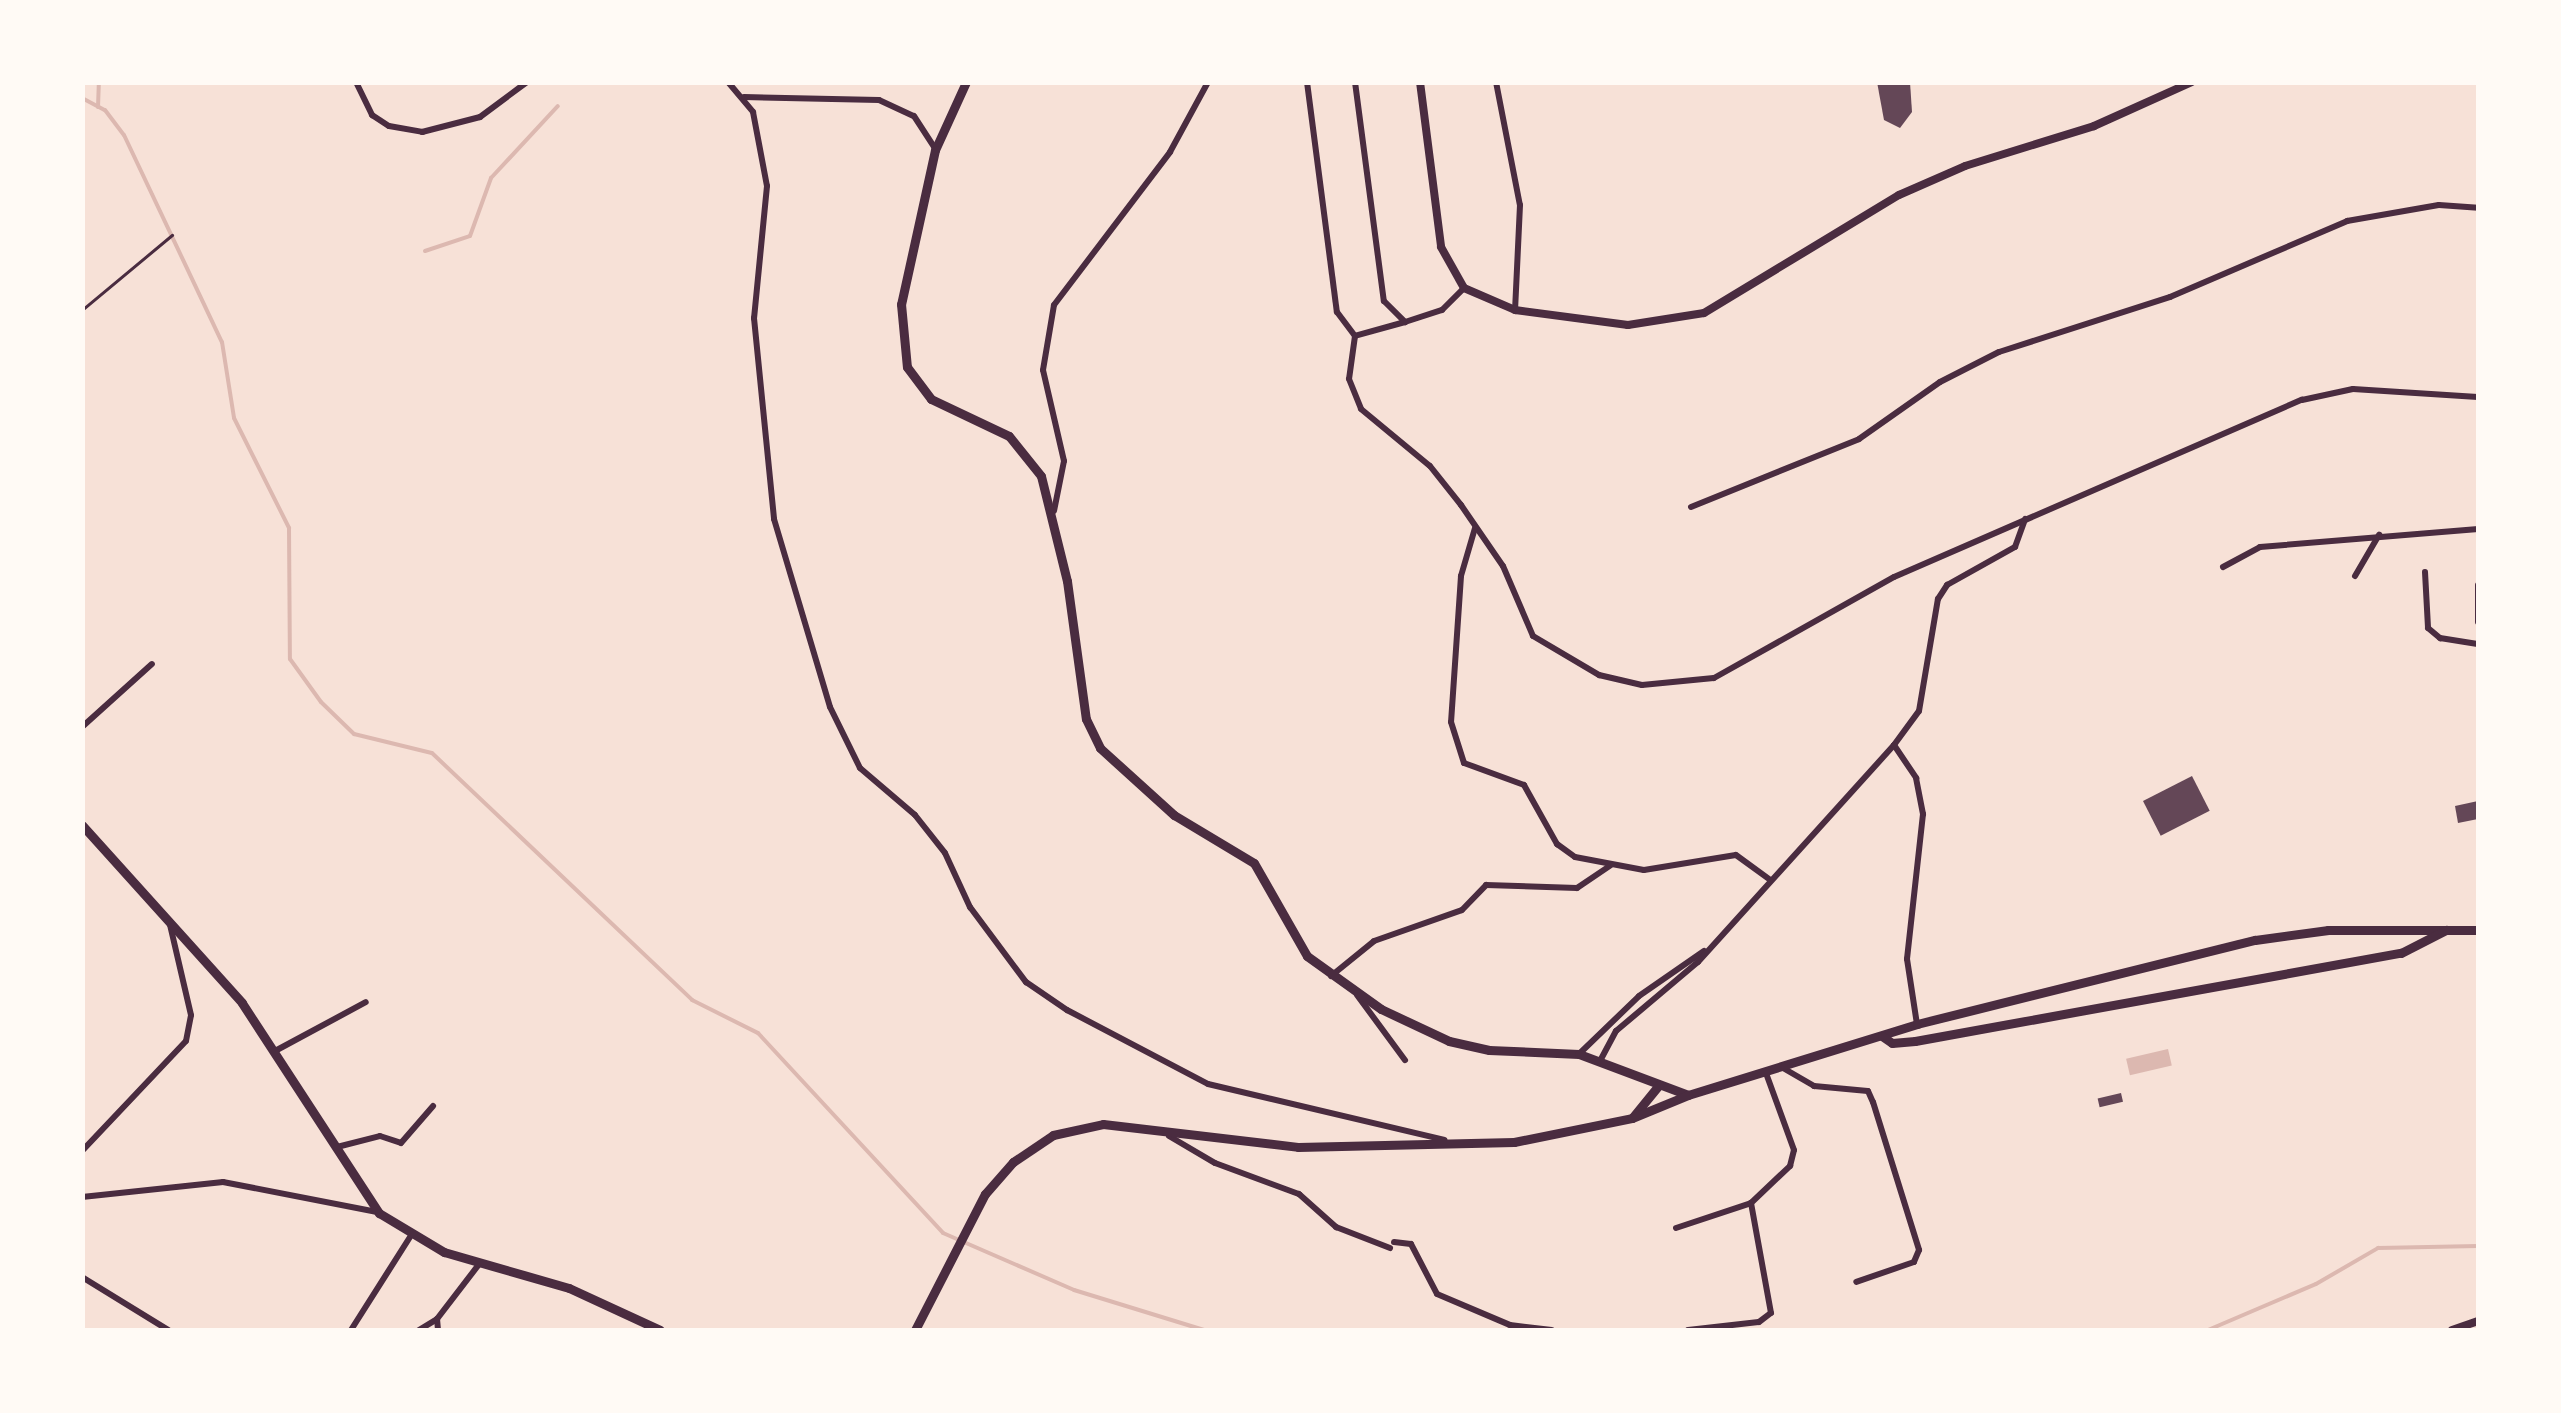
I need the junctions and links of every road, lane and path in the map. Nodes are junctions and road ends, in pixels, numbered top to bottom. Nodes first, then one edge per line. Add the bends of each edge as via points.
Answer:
1 (356, 82) edge
2 (527, 82) edge
3 (728, 82) edge
4 (966, 82) edge
5 (1208, 82) edge
6 (1308, 82) edge
7 (1355, 82) edge
8 (1420, 82) edge
9 (1496, 82) edge
10 (2192, 82) edge
11 (743, 96) junction
12 (936, 150) junction
13 (2478, 208) edge
14 (172, 235) dead end
15 (1464, 288) junction
16 (82, 310) edge
17 (1515, 310) junction
18 (1405, 322) junction
19 (1355, 336) junction
20 (2478, 397) edge
21 (1691, 507) dead end
22 (1054, 511) junction
23 (2025, 519) junction
24 (1476, 527) junction
25 (2478, 529) edge
26 (2380, 534) junction
27 (2222, 567) dead end
28 (2425, 572) dead end
29 (2354, 576) dead end
30 (2478, 585) edge
31 (2478, 622) edge
32 (2478, 644) edge
33 (152, 664) dead end
34 (82, 727) edge
35 (1894, 745) junction
36 (82, 824) edge
37 (1610, 866) junction
38 (1769, 878) junction
39 (167, 914) junction
40 (2446, 930) junction
41 (2478, 930) edge
42 (1713, 945) junction
43 (1330, 977) junction
44 (1357, 994) junction
45 (366, 1002) dead end
46 (1917, 1024) junction
47 (1882, 1036) junction
48 (275, 1050) junction
49 (1579, 1054) junction
50 (1406, 1060) dead end
51 (1600, 1061) junction
52 (1783, 1068) junction
53 (1766, 1073) junction
54 (1659, 1085) junction
55 (1688, 1095) junction
56 (433, 1106) dead end
57 (1632, 1118) junction
58 (1170, 1136) junction
59 (1465, 1144) junction
60 (338, 1147) junction
61 (82, 1151) edge
62 (82, 1197) edge
63 (1752, 1203) junction
64 (379, 1213) junction
65 (1676, 1228) dead end
66 (412, 1234) junction
67 (480, 1262) junction
68 (82, 1277) edge
69 (1856, 1282) dead end
70 (437, 1319) junction
71 (2478, 1321) edge
72 (168, 1330) edge
73 (351, 1330) edge
74 (419, 1330) edge
75 (438, 1330) edge
76 (660, 1330) edge
77 (915, 1330) edge
78 (1552, 1330) edge
79 (1688, 1330) edge
80 (2452, 1330) edge

1 - 2 street via 372,114 388,126 422,132 480,117
3 - 11 street
4 - 12 main road
5 - 22 street via 1170,152 1054,305 1043,370 1064,461
6 - 19 street via 1337,312
7 - 18 street via 1379,281 1390,312
8 - 15 street via 1441,248
9 - 17 street via 1520,205
10 - 17 street via 2094,126 1965,166 1899,195 1738,297 1691,318 1628,326
11 - 12 street via 903,106
11 - 59 street via 759,132 767,186 754,318 774,519 830,707 860,768 915,815 944,853 970,907 1026,982 1068,1010 1208,1084
12 - 22 main road via 900,333 907,367 923,394 1020,446
13 - 21 street via 2439,206 2347,220 2170,298 1999,352 1940,382 1859,438
14 - 16 path
15 - 17 street
15 - 18 street via 1442,310
18 - 19 street
19 - 24 street via 1348,379 1361,409 1430,466
20 - 23 street via 2326,392
22 - 43 main road via 1091,734 1174,814 1254,863 1298,946
23 - 24 street via 1894,577 1714,678 1664,686 1599,675 1533,636 1515,587
23 - 35 street via 2015,547 1947,584 1938,600 1919,711
24 - 37 street via 1462,576 1452,722 1457,752 1464,763 1524,785 1557,844
25 - 26 street
26 - 27 street via 2260,547
26 - 29 street
28 - 32 street via 2428,628 2440,638
30 - 31 street
33 - 34 street
35 - 38 street
35 - 46 street via 1916,778 1922,802 1907,959
36 - 39 main road
37 - 38 street via 1644,870 1736,856
37 - 43 street via 1577,888 1486,885 1462,910 1374,941
38 - 42 street
39 - 48 main road
39 - 61 street via 191,1015 186,1041
40 - 41 main road
40 - 46 main road via 2328,930 2255,940
40 - 47 main road via 2401,953 1916,1041
42 - 49 street via 1639,996
42 - 51 street via 1616,1031
43 - 44 main road
44 - 49 main road via 1449,1041
44 - 50 street via 1382,1038
45 - 48 street
46 - 47 main road
47 - 52 main road
48 - 60 main road
49 - 51 main road
51 - 54 main road
52 - 53 main road
52 - 69 street via 1814,1086 1868,1091 1873,1102 1918,1250 1914,1262
53 - 55 main road
53 - 63 street via 1793,1161
54 - 55 main road
54 - 57 main road
55 - 57 main road
56 - 60 street via 402,1143 380,1136
57 - 59 main road via 1554,1137
58 - 59 main road via 1298,1148
58 - 77 main road via 1104,1124 1052,1135 1013,1162 980,1203
58 - 78 street via 1215,1163 1299,1194 1336,1226 1392,1245 1411,1244 1437,1294 1510,1325
60 - 64 main road
62 - 64 street via 223,1182
63 - 65 street
63 - 79 street via 1771,1314 1759,1322
64 - 66 main road
66 - 67 main road
66 - 73 street
67 - 70 street
67 - 76 main road via 569,1288
68 - 72 street
70 - 74 street
70 - 75 street
71 - 80 street

